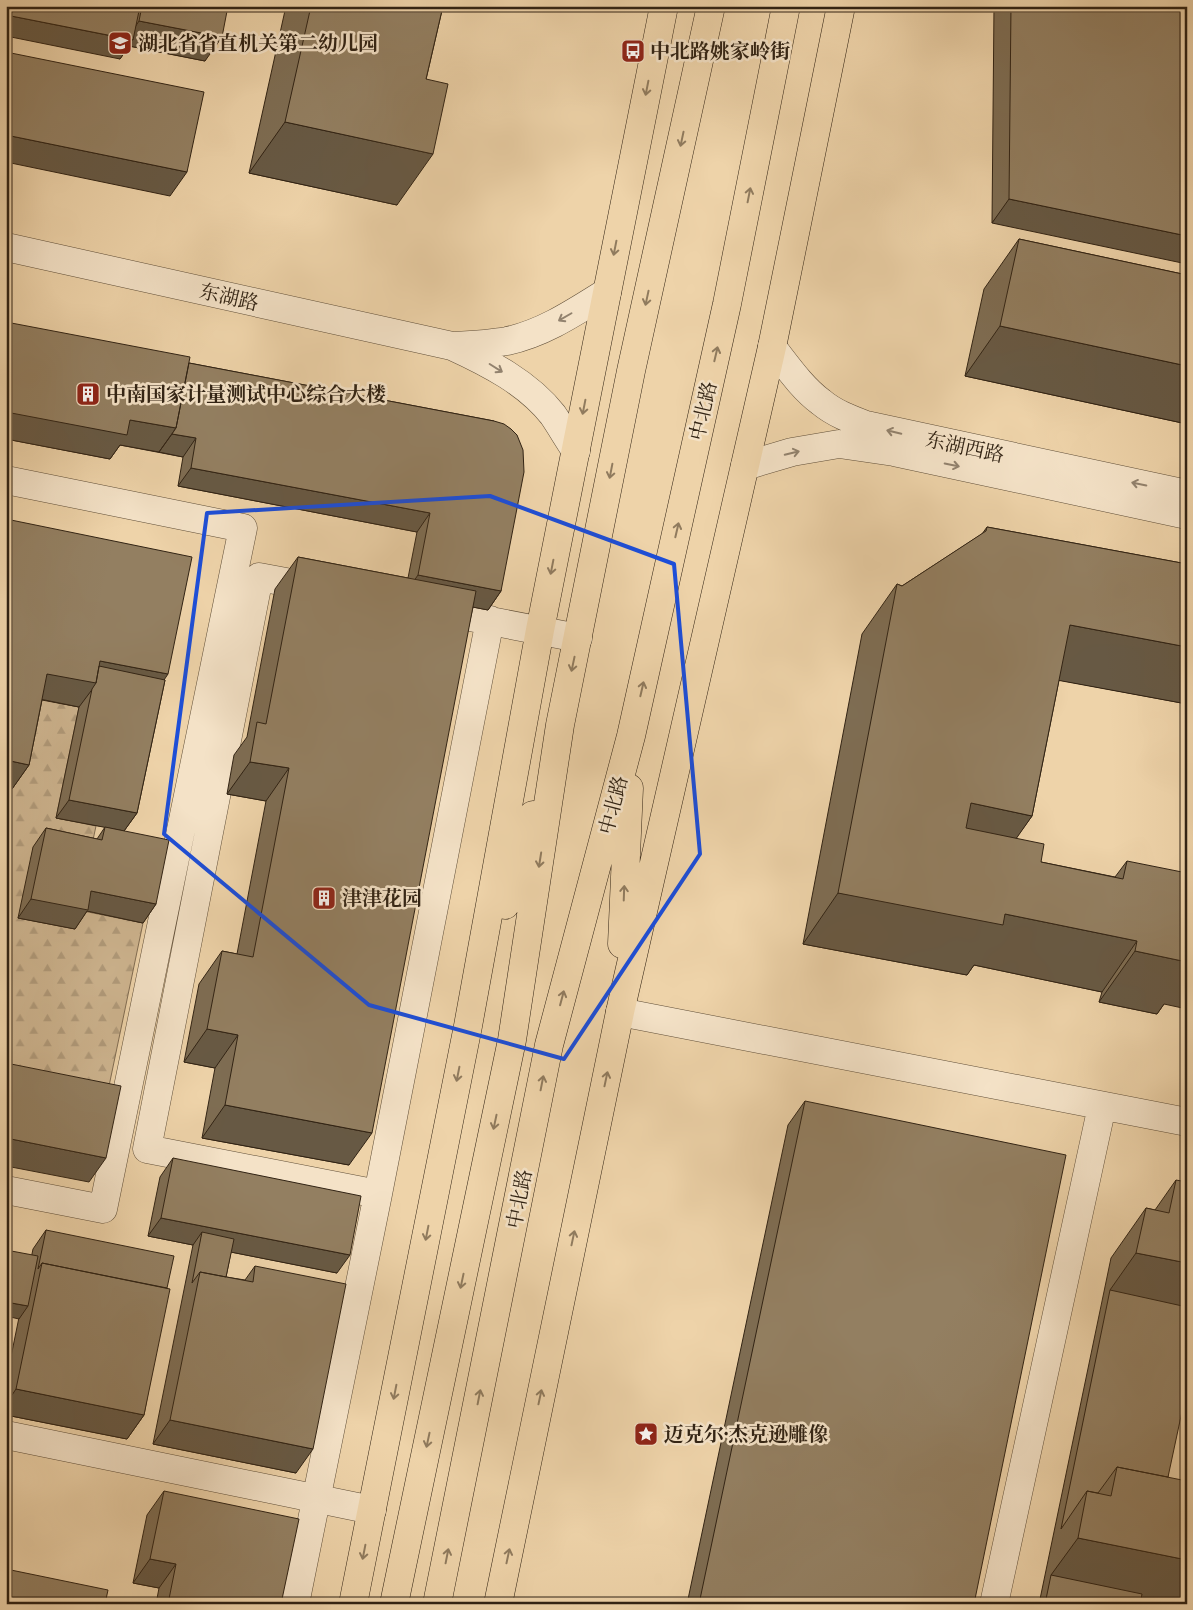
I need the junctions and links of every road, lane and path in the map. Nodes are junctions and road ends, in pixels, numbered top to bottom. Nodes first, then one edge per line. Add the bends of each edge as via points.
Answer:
1 (664, 6) edge
2 (711, 6) edge
3 (786, 6) edge
4 (838, 14) edge
5 (6, 247) edge
6 (607, 292) junction
7 (452, 346) junction
8 (772, 347) junction
9 (576, 451) junction
10 (745, 466) junction
11 (6, 480) edge
12 (1187, 494) edge
13 (1187, 516) edge
14 (346, 593) edge
15 (413, 606) edge
16 (490, 620) junction
17 (540, 630) junction
18 (578, 638) junction
19 (560, 725) junction
20 (631, 736) junction
21 (620, 1012) junction
22 (468, 1026) junction
23 (1102, 1106) junction
24 (1187, 1122) edge
25 (6, 1190) edge
26 (378, 1194) junction
27 (6, 1435) edge
28 (316, 1498) junction
29 (372, 1510) junction
30 (295, 1604) edge
31 (354, 1604) edge
32 (394, 1604) edge
33 (437, 1604) edge
34 (498, 1604) edge
35 (994, 1604) edge

1 -> 6 main road
2 -> 18 main road, 中北路 via 631,371
20 -> 3 main road, 中北路 via 727,304
4 - 8 main road
5 - 7 street, 东湖路
6 -> 7 street, 东湖路 via 563,320 537,331 509,340
6 -> 9 main road
7 -> 9 street, 东湖路 via 485,362 523,387 552,415
8 - 10 main road
12 -> 8 street, 东湖西路 via 866,425 821,402
9 -> 17 main road
10 -> 13 street, 东湖西路 via 792,452 838,444 894,452
10 - 21 main road
11 - 25 street via 243,528 103,1209
14 - 26 street via 259,576 147,1149
15 - 16 street
16 - 17 street
16 - 26 street
17 - 18 street
17 - 22 main road
18 -> 19 main road, 中北路
19 - 22 main road
19 -> 32 main road, 中北路 via 512,1040
21 -> 20 main road
33 -> 20 main road, 中北路 via 550,1045
21 - 23 street
34 -> 21 main road
22 -> 29 main road
23 - 24 street
23 - 35 street
26 - 28 street
27 - 28 street
28 - 29 street
28 - 30 street
29 -> 31 main road

